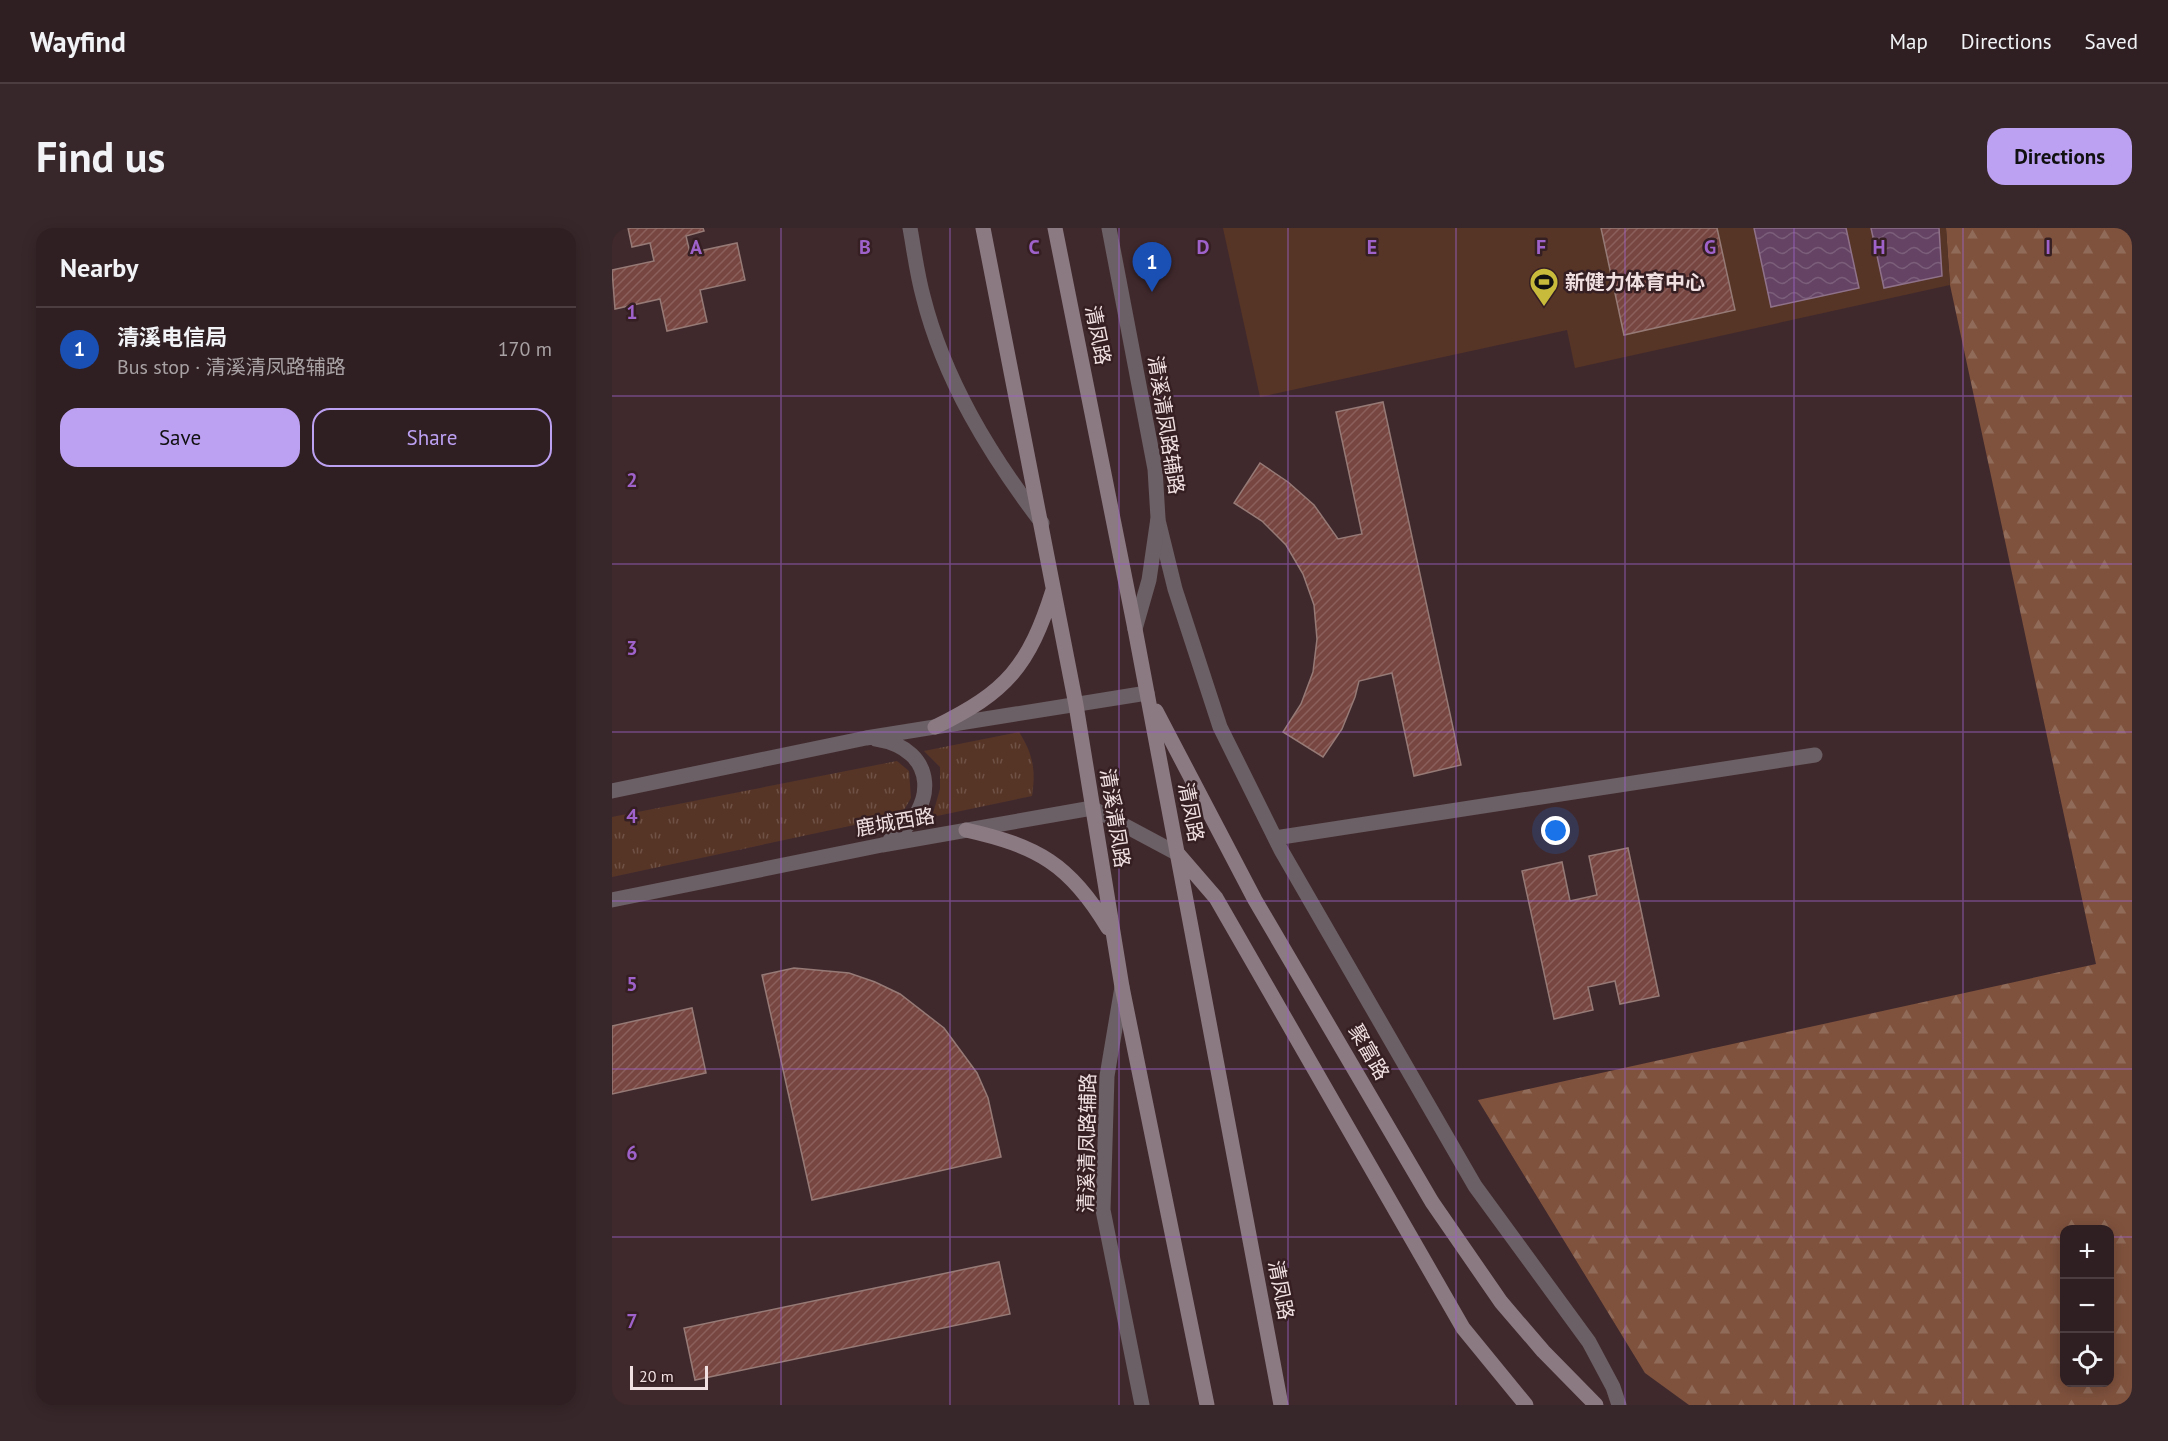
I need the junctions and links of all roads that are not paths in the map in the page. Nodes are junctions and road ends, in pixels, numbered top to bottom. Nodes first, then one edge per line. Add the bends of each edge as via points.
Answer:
1 (910, 228) edge
2 (983, 228) edge
3 (1055, 228) edge
4 (1108, 228) edge
5 (1158, 518) junction
6 (1041, 523) junction
7 (1054, 587) junction
8 (1135, 629) junction
9 (1147, 693) junction
10 (1076, 705) junction
11 (935, 727) junction
12 (866, 738) junction
13 (1815, 755) dead end
14 (612, 791) edge
15 (1092, 808) junction
16 (966, 830) junction
17 (1275, 838) junction
18 (882, 845) junction
19 (1178, 854) junction
20 (612, 900) edge
21 (1113, 937) junction
22 (1122, 987) junction
23 (1142, 1405) edge
24 (1207, 1405) edge
25 (1281, 1405) edge
26 (1526, 1405) edge
27 (1596, 1405) edge
28 (1619, 1405) edge

1 - 6 street via 923,297 948,367 981,437
2 - 6 main road
3 - 8 main road, 清凤路
4 - 5 street, 清溪清凤路辅路 via 1155,469
5 - 8 street, 清溪清凤路辅路 via 1149,580
5 - 17 street via 1175,589 1220,727
6 - 7 main road
7 - 10 main road, 清溪清凤路
7 - 11 main road via 1039,633 1013,675 973,709
8 - 9 main road, 清凤路
9 - 10 street
9 - 19 main road, 清凤路
9 - 27 main road, 聚富路 via 1255,900 1432,1202 1501,1302
10 - 11 street
10 - 15 main road, 清溪清凤路
11 - 12 street
12 - 14 street
12 - 18 street via 891,742 910,751 924,769 927,790 918,812 905,831
13 - 17 street
15 - 16 street, 鹿城西路
15 - 19 street
15 - 21 main road, 清溪清凤路
16 - 18 street, 鹿城西路
16 - 21 main road via 1010,840 1043,855 1074,879
17 - 28 street via 1475,1186 1589,1342
18 - 20 street, 鹿城西路
19 - 25 main road, 清凤路
19 - 26 main road via 1216,898 1463,1328
21 - 22 main road, 清溪清凤路
22 - 23 street, 清溪清凤路辅路 via 1107,1076 1103,1210
22 - 24 main road

